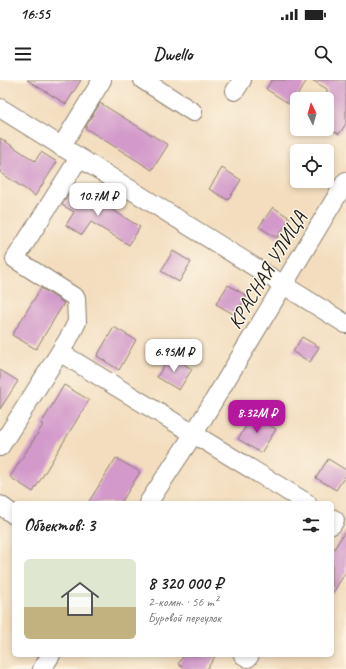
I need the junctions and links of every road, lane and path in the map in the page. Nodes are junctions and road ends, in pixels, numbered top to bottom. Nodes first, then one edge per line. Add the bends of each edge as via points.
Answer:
1 (102, 80) edge
2 (143, 80) edge
3 (0, 108) edge
4 (193, 112) dead end
5 (61, 147) junction
6 (79, 158) junction
7 (346, 181) edge
8 (283, 284) junction
9 (346, 324) edge
10 (61, 353) junction
11 (193, 435) junction
12 (0, 447) edge
13 (149, 501) edge
14 (304, 501) edge
15 (0, 505) edge
16 (12, 514) edge
17 (50, 657) edge
18 (42, 669) edge

1 - 5 street
2 - 4 street
3 - 5 street
5 - 6 street
6 - 8 street
6 - 10 street via 16,259 76,298 77,322
7 - 8 street, КРАСНАЯ УЛИЦА
8 - 9 street
8 - 11 street, КРАСНАЯ УЛИЦА
10 - 11 street
10 - 12 street
11 - 13 street, КРАСНАЯ УЛИЦА
11 - 14 street
15 - 16 street
17 - 18 street

